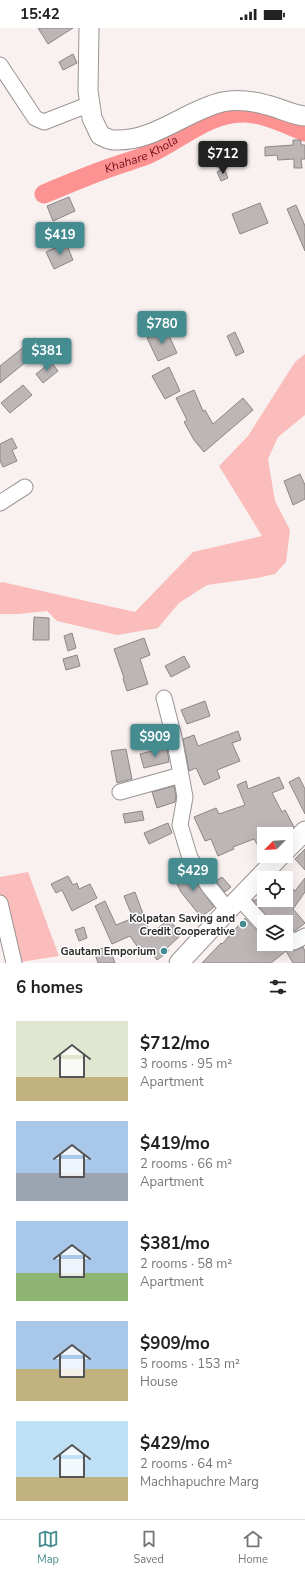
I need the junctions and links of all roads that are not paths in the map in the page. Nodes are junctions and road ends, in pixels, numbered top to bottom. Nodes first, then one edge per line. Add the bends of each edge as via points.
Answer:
1 (79, 28) edge
2 (89, 36) edge
3 (0, 65) edge
4 (90, 104) junction
5 (305, 116) edge
6 (26, 487) dead end
7 (0, 503) edge
8 (164, 698) dead end
9 (181, 775) junction
10 (120, 792) dead end
11 (305, 831) edge
12 (293, 843) edge
13 (273, 863) edge
14 (0, 903) edge
15 (233, 904) junction
16 (257, 920) edge
17 (305, 936) edge
18 (293, 941) edge
19 (183, 962) edge
20 (14, 963) edge

1 - 2 street
2 - 4 main road
3 - 4 street via 35,118 44,122
4 - 5 main road via 92,118 100,135 112,140 156,132 189,115 223,102 247,101
6 - 7 street
8 - 9 street
9 - 10 street
9 - 15 street via 186,797 180,825 190,858 210,888
11 - 12 main road
13 - 15 main road
14 - 20 street
15 - 16 street
15 - 19 main road
17 - 18 street

